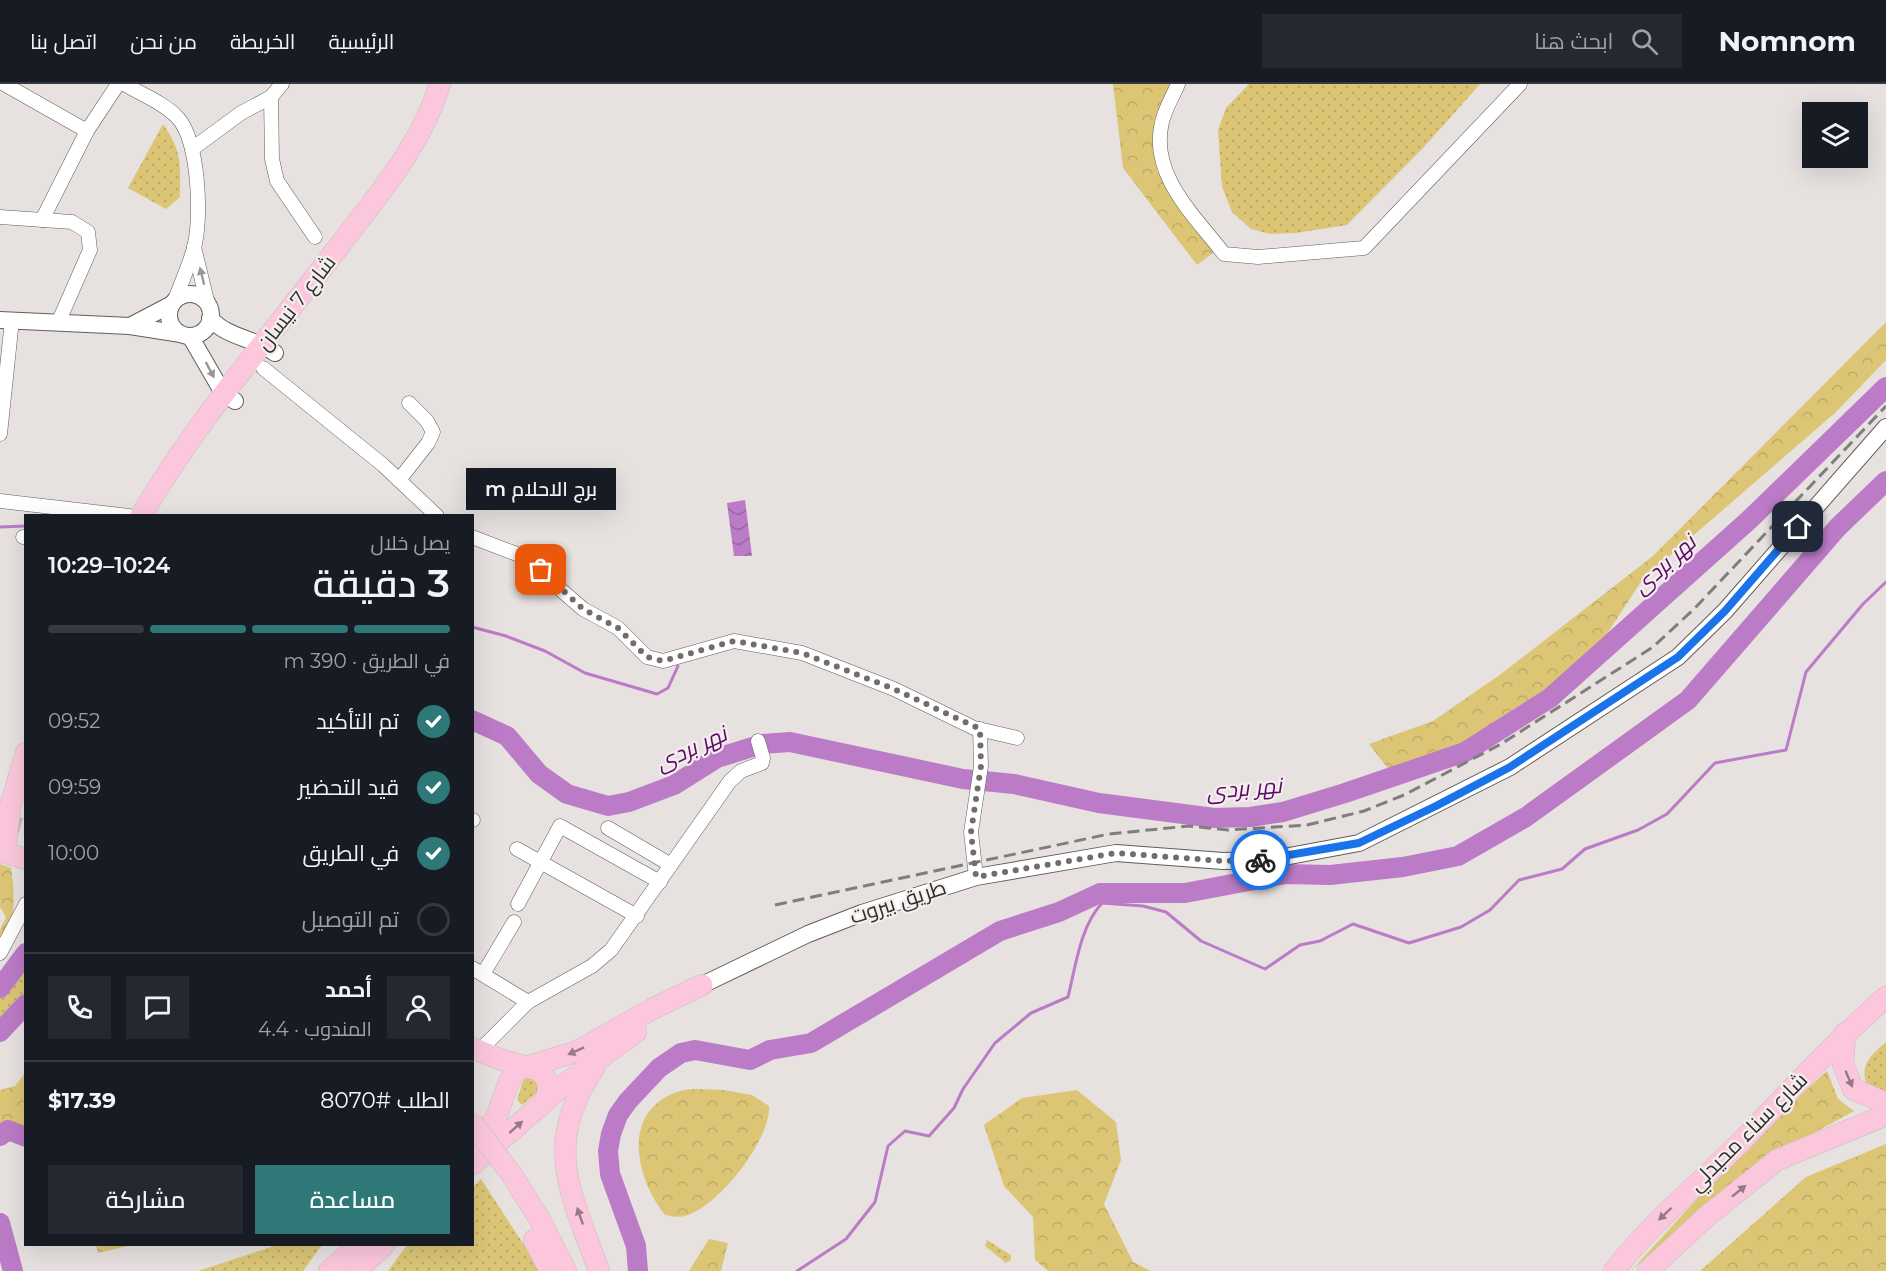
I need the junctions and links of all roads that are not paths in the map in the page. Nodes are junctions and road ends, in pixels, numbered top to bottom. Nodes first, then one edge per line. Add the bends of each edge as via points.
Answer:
1 (4, 84) edge
2 (118, 84) edge
3 (124, 84) edge
4 (282, 84) edge
5 (440, 84) edge
6 (453, 84) edge
7 (1178, 84) edge
8 (1520, 84) edge
9 (271, 97) junction
10 (87, 131) junction
11 (192, 148) junction
12 (0, 217) edge
13 (42, 220) junction
14 (315, 237) dead end
15 (194, 247) junction
16 (174, 302) junction
17 (209, 312) junction
18 (6, 320) edge
19 (58, 323) junction
20 (130, 327) junction
21 (185, 335) junction
22 (267, 355) junction
23 (229, 397) junction
24 (409, 404) dead end
25 (1886, 427) edge
26 (0, 434) edge
27 (399, 480) junction
28 (0, 501) edge
29 (112, 514) edge
30 (142, 514) edge
31 (156, 514) edge
32 (435, 514) edge
33 (474, 538) edge
34 (980, 729) junction
35 (1017, 738) dead end
36 (758, 741) dead end
37 (24, 762) edge
38 (12, 813) edge
39 (608, 828) dead end
40 (517, 849) dead end
41 (3, 852) edge
42 (24, 858) edge
43 (540, 861) junction
44 (672, 865) junction
45 (976, 877) junction
46 (660, 882) junction
47 (518, 904) dead end
48 (24, 908) edge
49 (637, 916) junction
50 (514, 922) dead end
51 (0, 953) edge
52 (478, 971) edge
53 (702, 985) junction
54 (1886, 997) edge
55 (528, 1002) junction
56 (1845, 1034) junction
57 (476, 1050) edge
58 (601, 1057) junction
59 (525, 1067) junction
60 (546, 1100) junction
61 (1886, 1103) edge
62 (1886, 1115) edge
63 (474, 1126) edge
64 (474, 1145) edge
65 (474, 1149) edge
66 (474, 1163) edge
67 (535, 1224) junction
68 (339, 1246) edge
69 (358, 1246) edge
70 (383, 1246) edge
71 (392, 1246) edge
72 (328, 1271) edge
73 (356, 1271) edge
74 (376, 1271) edge
75 (550, 1271) edge
76 (566, 1271) edge
77 (599, 1271) edge
78 (1614, 1271) edge
79 (1648, 1271) edge

1 - 10 street
2 - 10 street
3 - 11 street via 173,113 186,129
4 - 9 street
5 - 22 main road, شارع 7 نيسان via 420,133 396,171
6 - 22 main road, شارع 7 نيسان via 440,119 418,159
7 - 8 street via 1162,122 1160,158 1166,176 1224,254 1258,257 1364,248
9 - 11 street
9 - 14 street via 272,159 277,181
10 - 13 street
11 - 15 street
12 - 13 street
13 - 19 street via 77,223 88,232 91,241
15 - 16 street
17 -> 15 street
16 - 17 street via 193,294
16 - 20 street
16 - 21 street via 170,321
17 - 21 street via 203,331
17 - 22 street via 224,330
18 - 19 street
18 - 26 street
19 - 20 street
20 - 21 street
21 -> 23 street
22 - 23 main road, شارع 7 نيسان
22 - 27 street
23 - 30 main road, شارع 7 نيسان via 181,449
23 - 31 main road, شارع 7 نيسان
24 - 27 street via 428,421 433,432
25 - 45 street, طريق بيروت via 1725,611 1678,657 1510,767 1436,806 1359,843 1268,860 1223,861 1116,853
27 - 32 street
28 - 29 street
33 - 34 street via 522,556 583,609 618,628 647,657 663,661 734,641 802,653 894,689
34 - 35 street
34 - 45 street via 981,766 971,832
36 - 44 street via 762,763 741,771 730,781
37 - 38 main road
38 - 41 main road
39 - 44 street
40 - 43 street
41 - 42 main road
43 - 46 street via 560,826
43 - 47 street
43 - 49 street
44 - 46 street
45 - 53 street, طريق بيروت via 808,934
46 - 49 street
48 - 51 street
49 - 55 street via 604,958
50 - 52 street
52 - 55 street
53 - 58 main road, طريق بيروت
53 -> 59 main road, طريق بيروت via 578,1051
54 - 56 main road, شارع سناء محيدلي
55 - 57 street
56 -> 61 main road via 1843,1064 1853,1089
56 -> 78 main road, شارع سناء محيدلي via 1640,1239
57 - 59 main road
58 - 60 main road, طريق بيروت
77 -> 58 main road via 574,1200 564,1154 570,1110
59 - 60 main road via 541,1071 546,1077
59 - 64 main road via 513,1074 496,1118
66 -> 60 main road, طريق بيروت
79 -> 62 main road, شارع سناء محيدلي via 1706,1217 1777,1160
63 - 67 main road, bridge via 512,1175
65 - 67 main road
67 - 75 main road
67 - 76 main road
68 - 72 main road
69 - 72 main road
70 - 73 main road
71 - 74 main road

